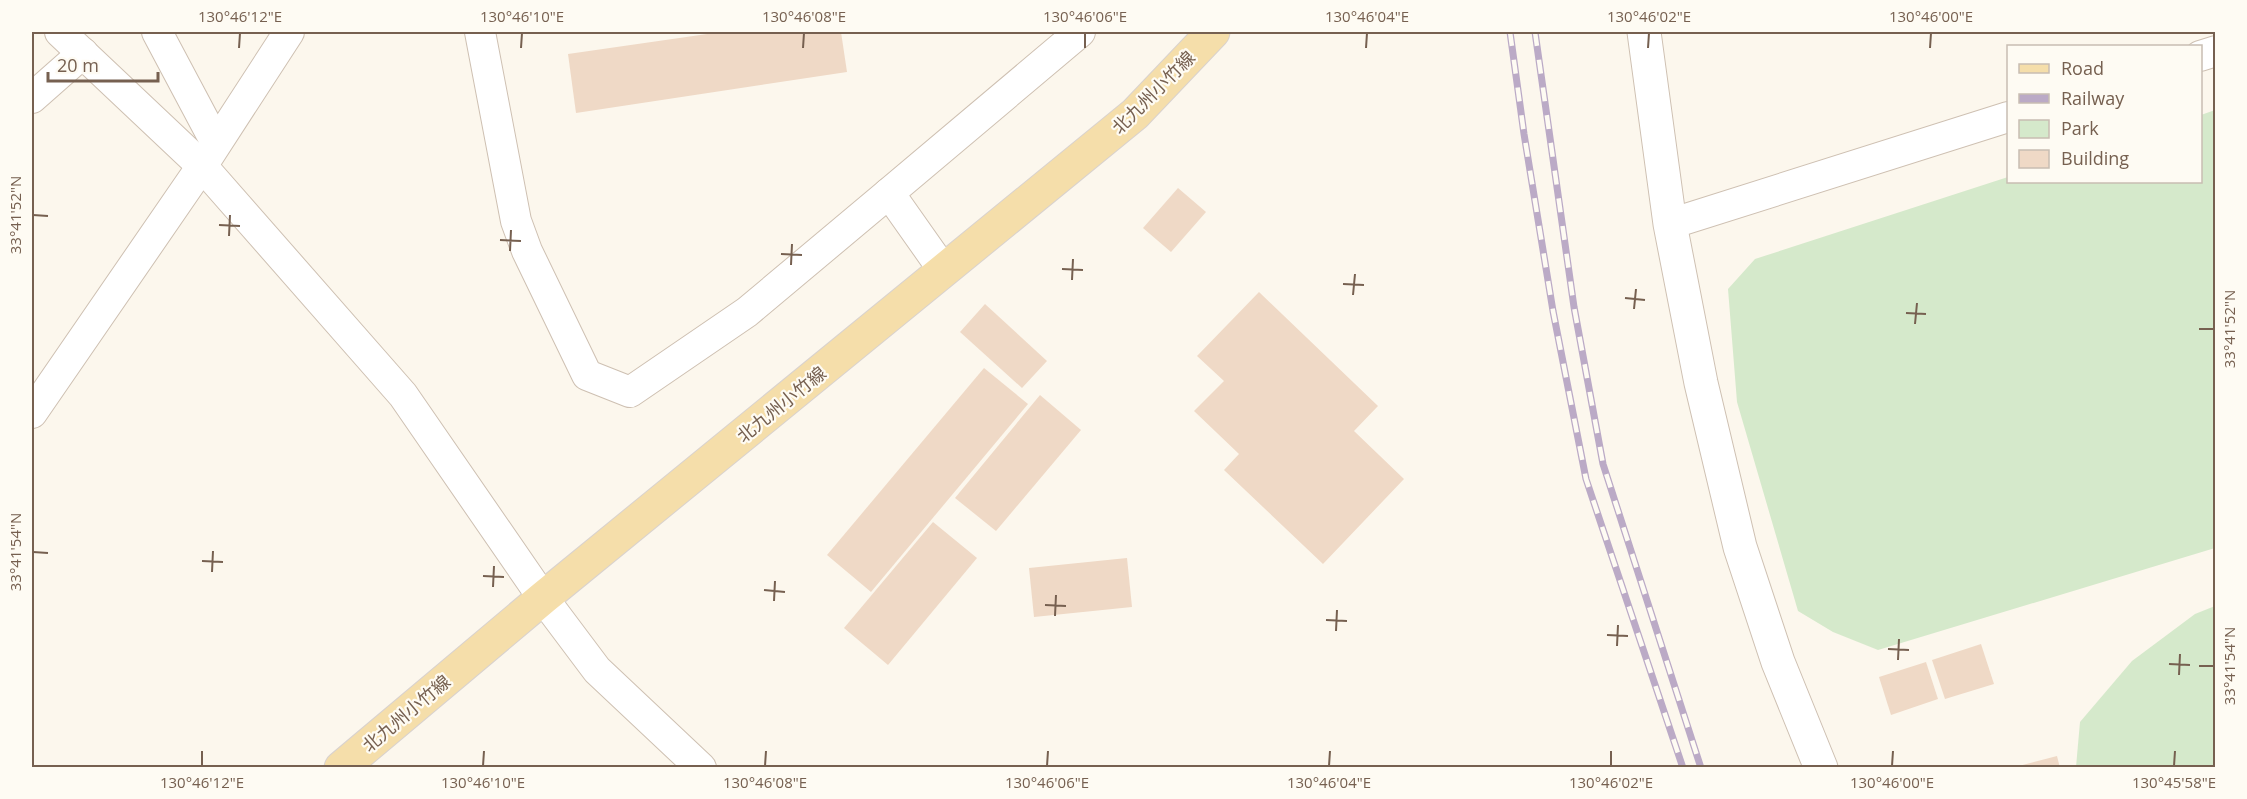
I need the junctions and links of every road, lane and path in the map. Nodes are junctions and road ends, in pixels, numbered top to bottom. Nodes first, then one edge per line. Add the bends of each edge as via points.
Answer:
1 (60, 32) edge
2 (157, 32) edge
3 (289, 32) edge
4 (480, 32) edge
5 (1080, 32) edge
6 (1213, 32) edge
7 (1644, 32) edge
8 (83, 53) junction
9 (32, 98) edge
10 (2007, 117) edge
11 (209, 154) junction
12 (890, 193) junction
13 (1670, 224) junction
14 (944, 272) junction
15 (32, 413) edge
16 (543, 598) junction
17 (341, 768) edge
18 (702, 768) edge
19 (1821, 768) edge

1 - 8 street
2 - 11 street
3 - 11 street
4 - 12 street via 516,221 527,251 587,375 630,392 747,312
5 - 12 street
6 - 14 main road, 北九州小竹線 via 1135,114
7 - 13 street
8 - 9 street
8 - 11 street
10 - 13 street
11 - 15 street
11 - 16 street via 403,395
12 - 14 street
13 - 19 street via 1701,383 1740,547 1778,662
14 - 16 main road, 北九州小竹線
16 - 17 main road, 北九州小竹線
16 - 18 street via 597,670

